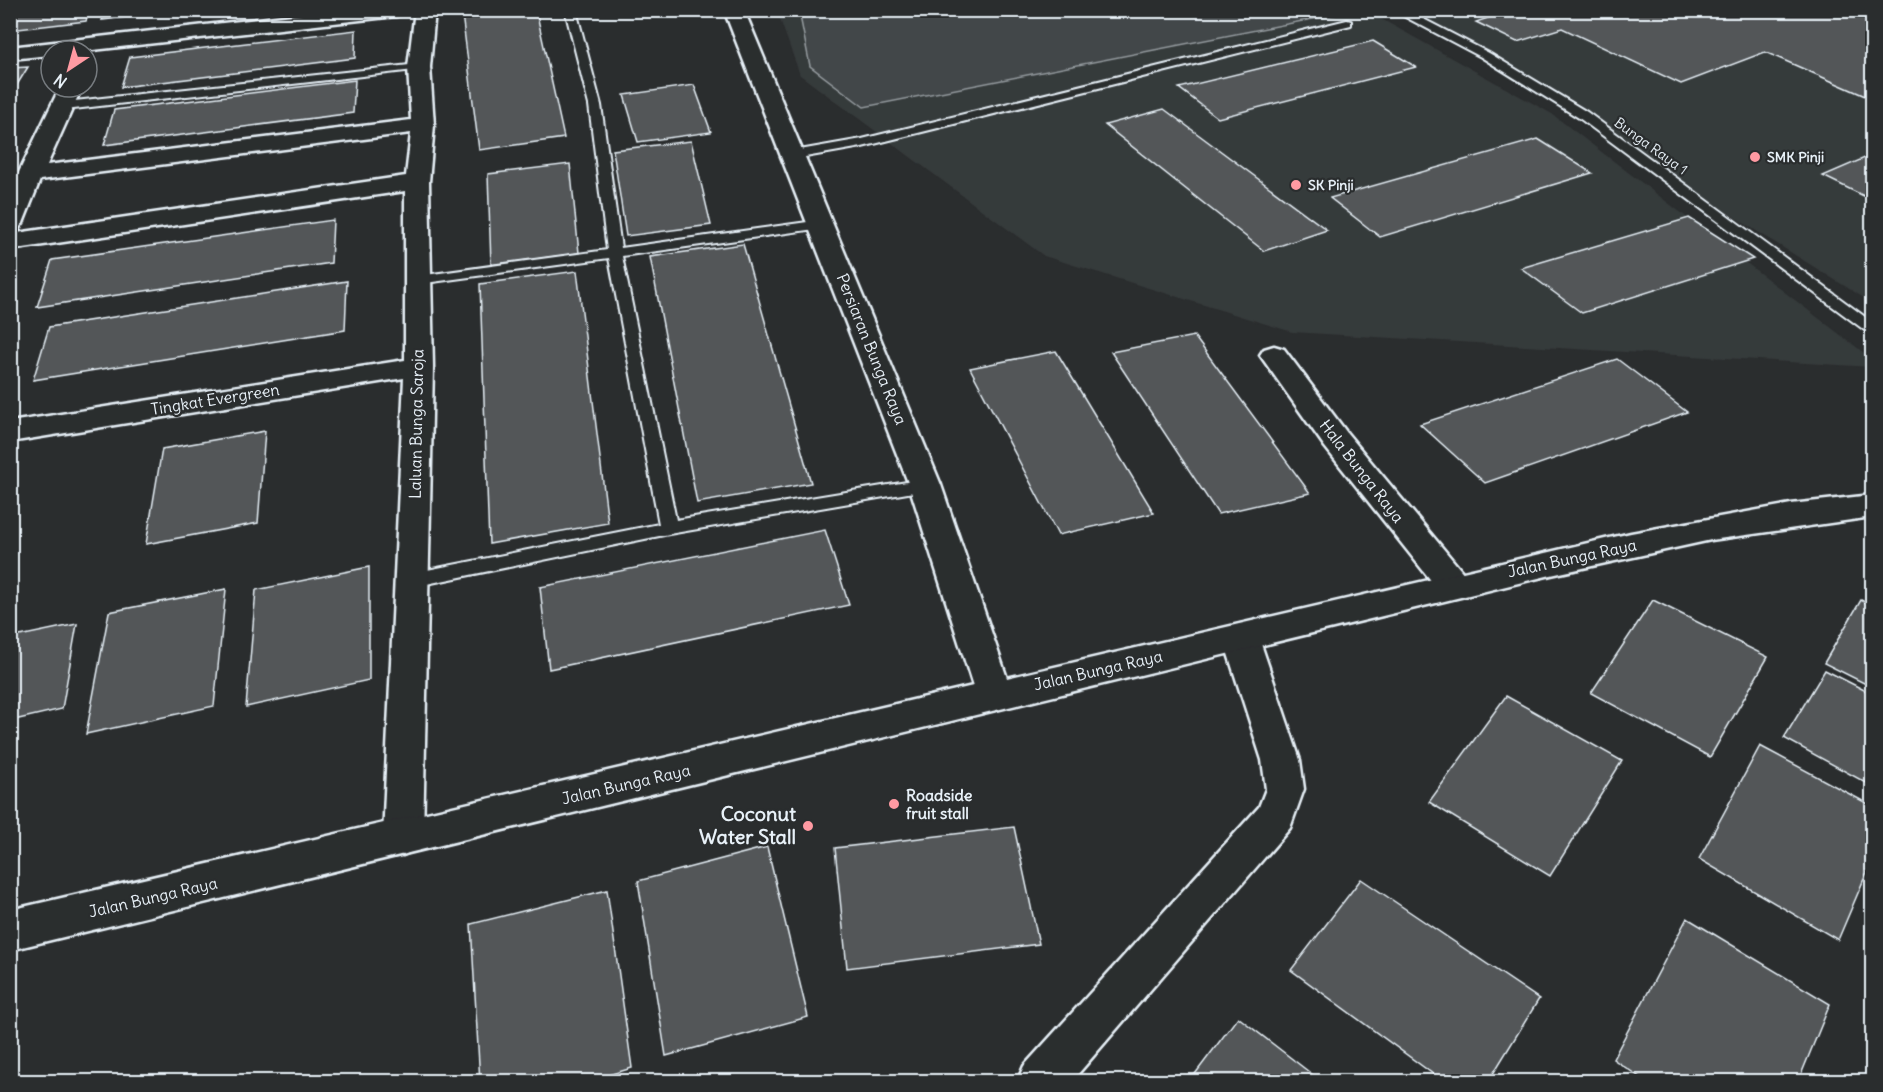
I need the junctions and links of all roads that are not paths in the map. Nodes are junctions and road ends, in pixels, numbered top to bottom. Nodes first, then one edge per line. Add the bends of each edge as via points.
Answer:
1 (396, 10) edge
2 (425, 10) edge
3 (570, 10) edge
4 (734, 10) edge
5 (1397, 10) edge
6 (367, 12) edge
7 (226, 19) edge
8 (1347, 23) dead end
9 (99, 45) edge
10 (39, 51) edge
11 (10, 53) edge
12 (419, 67) junction
13 (99, 93) edge
14 (67, 99) edge
15 (423, 125) junction
16 (794, 155) junction
17 (33, 174) junction
18 (417, 182) junction
19 (11, 216) edge
20 (822, 224) junction
21 (10, 242) edge
22 (615, 254) junction
23 (418, 280) junction
24 (1872, 329) edge
25 (1274, 355) dead end
26 (418, 367) junction
27 (10, 432) edge
28 (925, 485) junction
29 (1872, 506) edge
30 (669, 528) junction
31 (412, 580) junction
32 (1452, 584) junction
33 (1241, 638) junction
34 (994, 694) junction
35 (403, 837) junction
36 (10, 930) edge
37 (1040, 1082) edge

1 - 6 street
2 - 12 street, Laluan Bunga Saroja
3 - 22 lane via 595,105
4 - 16 street, Persiaran Bunga Raya
5 - 24 lane, Bunga Raya 1 via 1485,55 1583,115
6 - 7 street
7 - 9 street
8 - 16 lane via 862,143
10 - 11 street
12 - 13 lane
12 - 15 street, Laluan Bunga Saroja
14 - 17 street
15 - 17 street
15 - 18 street, Laluan Bunga Saroja
16 - 20 street, Persiaran Bunga Raya
17 - 19 street
18 - 21 street
18 - 23 street, Laluan Bunga Saroja
20 - 22 lane
20 - 28 street, Persiaran Bunga Raya
22 - 23 lane
22 - 30 lane
23 - 26 street, Laluan Bunga Saroja
25 - 32 street, Hala Bunga Raya via 1336,440
26 - 27 street, Tingkat Evergreen
26 - 31 street, Laluan Bunga Saroja
28 - 30 lane
28 - 34 street, Persiaran Bunga Raya
29 - 32 street, Jalan Bunga Raya via 1714,527
30 - 31 lane
31 - 35 street, Laluan Bunga Saroja
32 - 33 street, Jalan Bunga Raya
33 - 34 street, Jalan Bunga Raya
33 - 37 street via 1281,760 1285,789 1276,816
34 - 35 street, Jalan Bunga Raya
35 - 36 street, Jalan Bunga Raya

